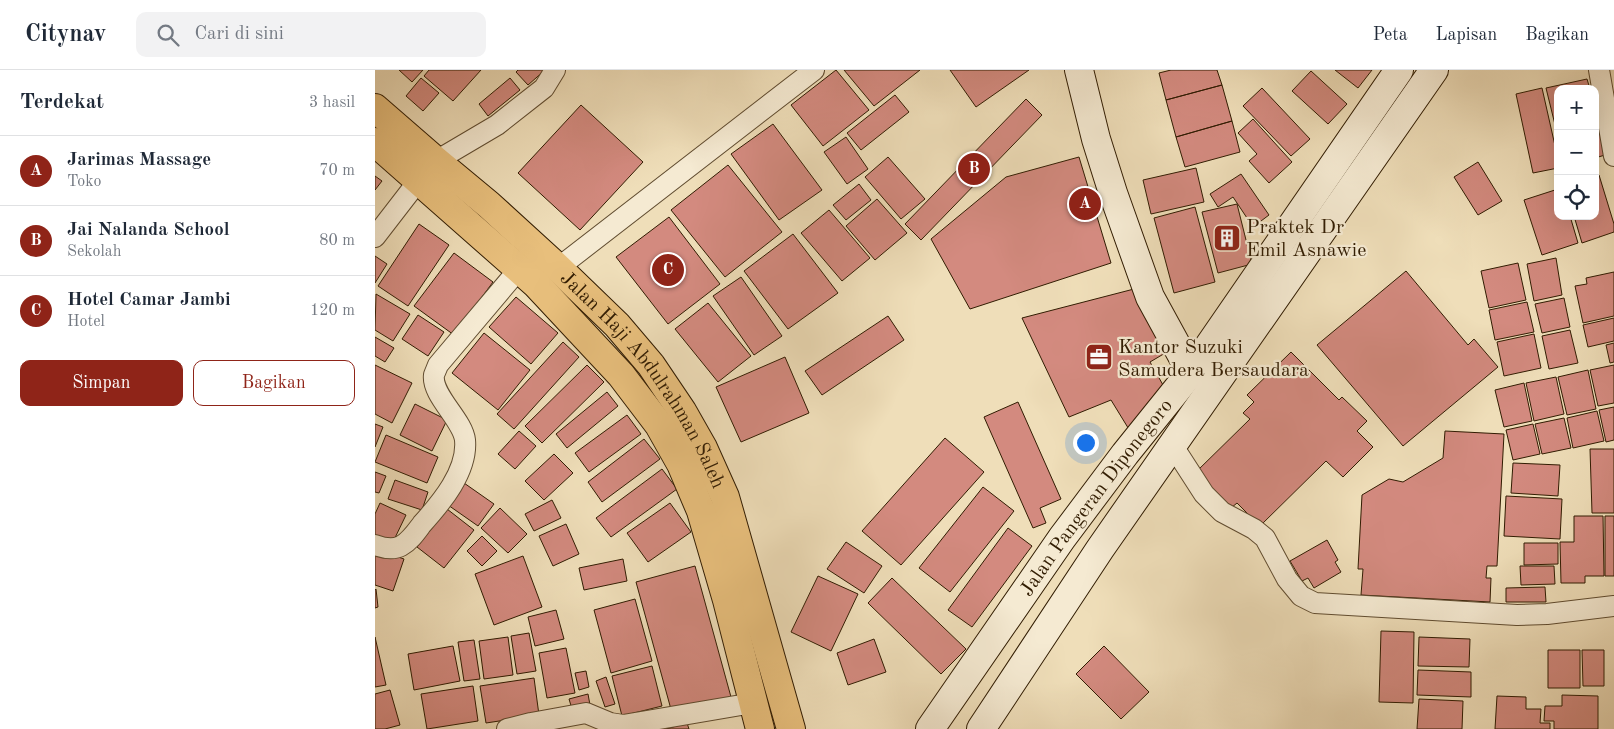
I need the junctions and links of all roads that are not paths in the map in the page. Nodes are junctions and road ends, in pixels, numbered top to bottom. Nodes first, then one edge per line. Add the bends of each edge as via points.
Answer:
1 (555, 70) edge
2 (814, 70) edge
3 (1079, 70) edge
4 (1399, 70) edge
5 (1434, 70) edge
6 (1599, 70) edge
7 (375, 108) edge
8 (375, 142) edge
9 (1614, 156) edge
10 (427, 171) junction
11 (375, 237) edge
12 (557, 268) junction
13 (519, 269) junction
14 (1191, 372) junction
15 (1173, 446) junction
16 (375, 545) edge
17 (1614, 606) edge
18 (753, 703) junction
19 (507, 729) edge
20 (760, 729) edge
21 (791, 729) edge
22 (930, 729) edge
23 (981, 729) edge

1 - 10 street via 544,88 497,125
2 - 12 street
3 - 14 main road via 1096,139 1150,297
4 - 14 main road, Jalan Pangeran Diponegoro
5 - 15 main road, Jalan Pangeran Diponegoro
6 - 9 street
7 - 10 highway, Jalan Haji Abdulrahman Saleh
8 - 10 highway, Jalan Haji Abdulrahman Saleh
10 - 11 street
10 - 12 highway, Jalan Haji Abdulrahman Saleh via 489,205
10 - 13 highway, Jalan Haji Abdulrahman Saleh
12 - 21 highway, Jalan Haji Abdulrahman Saleh via 617,325 651,364 703,448 725,496
13 - 16 street via 438,364 434,377 437,389 465,440 464,456 445,498 400,547 390,549
13 - 18 highway, Jalan Haji Abdulrahman Saleh via 621,375 659,425 681,464 701,512
14 - 22 main road, Jalan Pangeran Diponegoro via 1062,538
15 - 17 street via 1204,494 1222,512 1255,529 1265,538 1287,578 1301,596 1315,603 1517,615
15 - 23 main road, Jalan Pangeran Diponegoro
18 - 19 street via 623,725 585,713
18 - 20 highway, Jalan Haji Abdulrahman Saleh

